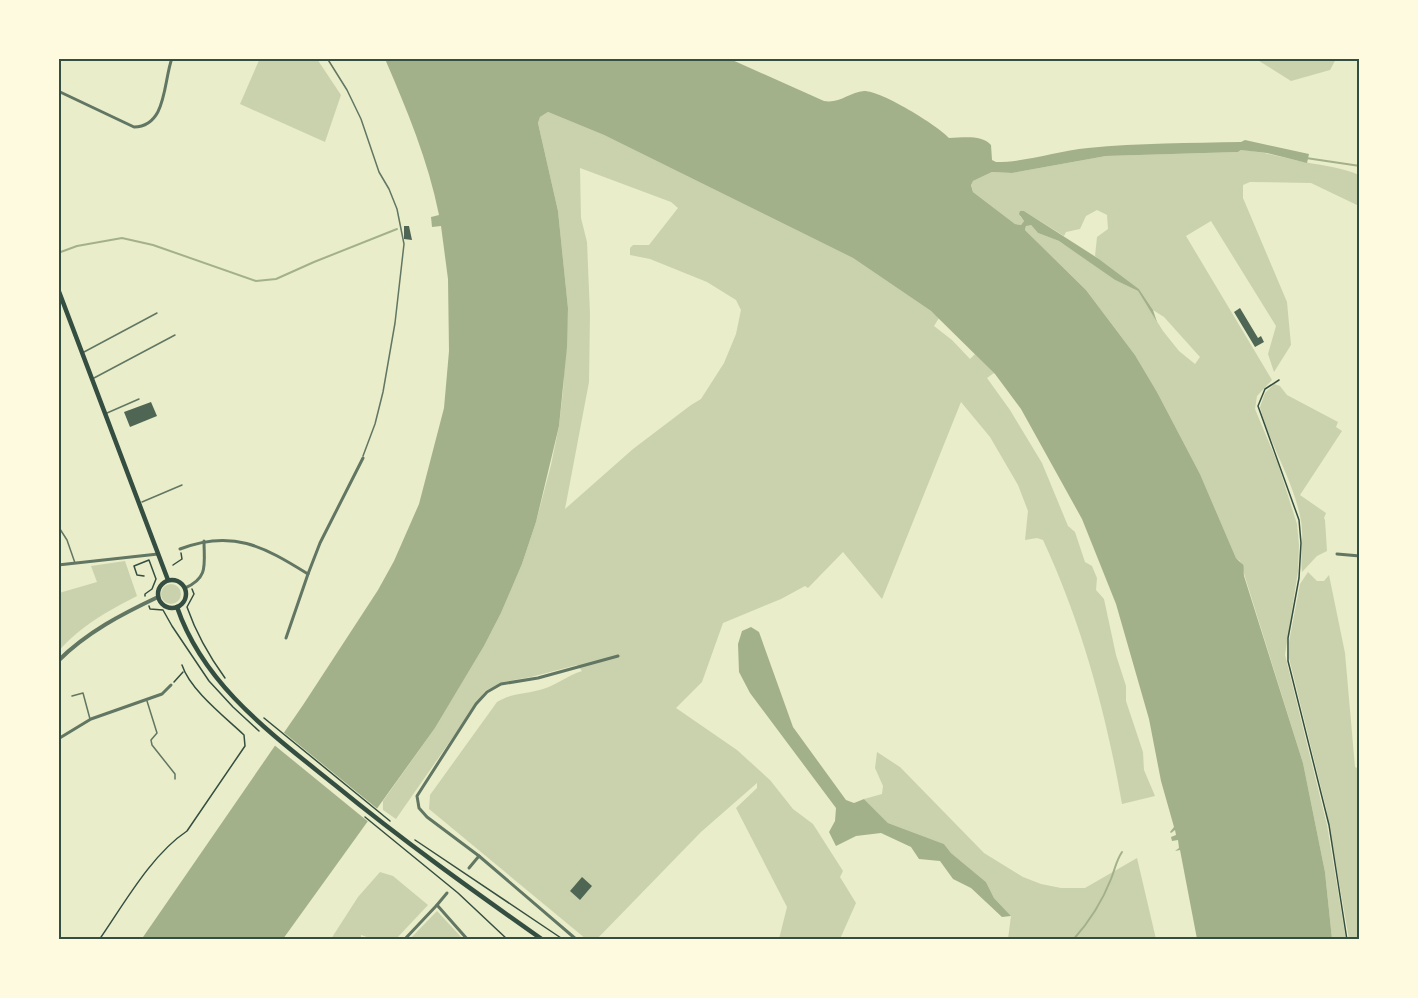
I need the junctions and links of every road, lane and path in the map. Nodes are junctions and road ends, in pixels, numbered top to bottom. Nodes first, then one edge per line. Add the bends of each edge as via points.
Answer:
1 (172, 58) edge
2 (327, 58) edge
3 (58, 91) edge
4 (58, 289) edge
5 (158, 313) dead end
6 (175, 335) dead end
7 (81, 353) junction
8 (92, 379) junction
9 (1279, 380) dead end
10 (139, 399) dead end
11 (105, 414) junction
12 (363, 458) joint
13 (182, 484) dead end
14 (138, 504) junction
15 (58, 526) edge
16 (204, 541) junction
17 (180, 549) dead end
18 (158, 554) junction
19 (1337, 554) dead end
20 (1359, 556) edge
21 (182, 559) dead end
22 (75, 563) junction
23 (173, 565) dead end
24 (58, 566) edge
25 (308, 573) junction
26 (144, 576) dead end
27 (167, 578) junction
28 (191, 586) junction
29 (185, 588) junction
30 (158, 597) junction
31 (148, 602) junction
32 (177, 607) junction
33 (286, 638) dead end
34 (618, 656) dead end
35 (58, 661) edge
36 (182, 665) dead end
37 (184, 671) junction
38 (230, 684) dead end
39 (171, 686) joint
40 (72, 696) dead end
41 (146, 699) junction
42 (258, 713) dead end
43 (90, 720) junction
44 (252, 721) junction
45 (58, 739) edge
46 (175, 779) dead end
47 (394, 824) dead end
48 (411, 837) dead end
49 (396, 839) junction
50 (479, 856) junction
51 (469, 868) dead end
52 (447, 893) dead end
53 (437, 905) junction
54 (99, 939) edge
55 (404, 939) edge
56 (468, 939) edge
57 (508, 939) edge
58 (543, 939) edge
59 (564, 939) edge
60 (577, 939) edge
61 (1347, 939) edge

1 - 3 street via 159,112 144,126 134,127
2 - 12 lane via 361,119 397,208 404,244 383,392
4 - 7 main road
5 - 7 lane
6 - 8 lane
7 - 8 main road
8 - 11 main road
9 - 61 path via 1265,389 1258,406 1299,520 1299,578 1288,638 1288,661 1329,825
10 - 11 lane
11 - 14 main road
12 - 25 street
13 - 14 lane
14 - 18 main road
15 - 22 lane
16 - 17 street
16 - 25 street via 249,543
16 - 28 street via 202,576
18 - 22 street
18 - 27 main road
19 - 20 street
21 - 23 path
22 - 24 street
25 - 33 street
26 - 31 path via 137,575 134,566 149,560 156,579 145,594
27 - 29 main road
27 - 30 main road
28 - 29 street
28 - 38 path via 194,594 187,608 193,624
29 - 32 main road via 184,601
30 - 31 street
30 - 32 main road via 167,607
31 - 35 street via 102,626
31 - 44 path via 150,609 163,610 209,681
32 - 44 main road via 209,670
34 - 50 street via 501,684 476,704 420,788 416,801 427,817
36 - 37 path
37 - 39 path
37 - 54 path via 244,735 245,746 187,831 156,861
39 - 41 street
40 - 43 lane via 83,693
41 - 43 street
41 - 46 lane via 157,733 152,745
42 - 47 path
43 - 45 street
44 - 49 main road
48 - 59 path
49 - 57 path
49 - 58 main road
50 - 51 street
50 - 60 street
52 - 53 street
53 - 55 street
53 - 56 street

